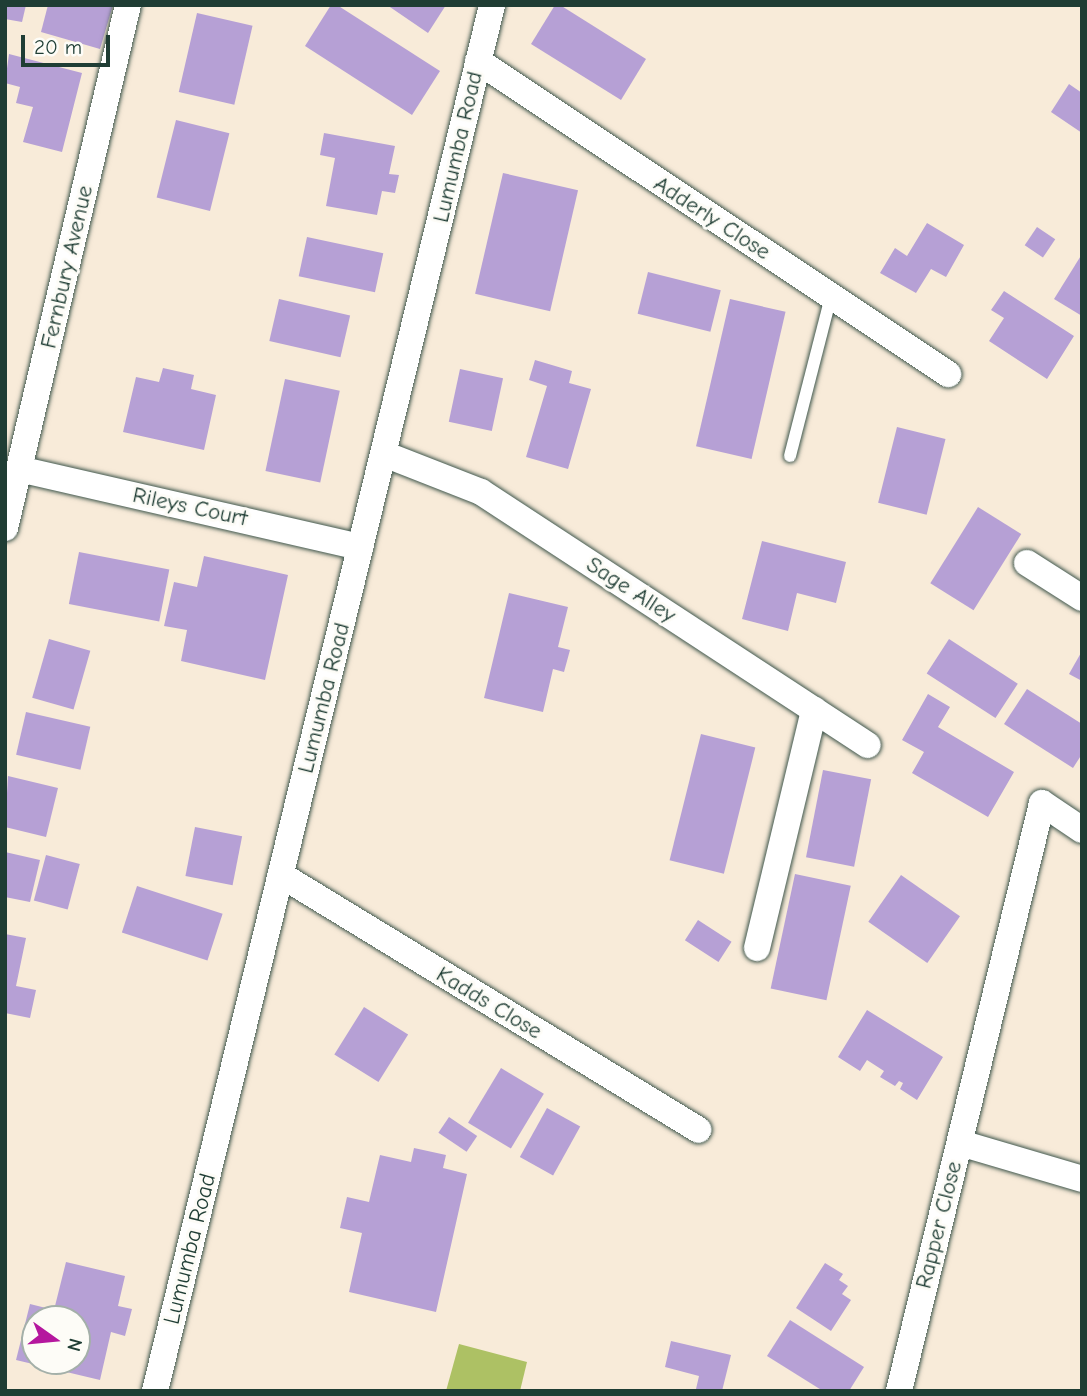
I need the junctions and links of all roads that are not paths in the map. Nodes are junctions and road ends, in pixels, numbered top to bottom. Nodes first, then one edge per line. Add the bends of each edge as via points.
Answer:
1 (128, 5) edge
2 (492, 5) edge
3 (478, 61) junction
4 (831, 296) junction
5 (948, 374) dead end
6 (384, 454) junction
7 (790, 456) dead end
8 (19, 469) junction
9 (5, 528) edge
10 (360, 547) junction
11 (1027, 563) dead end
12 (1082, 598) edge
13 (814, 710) junction
14 (868, 745) dead end
15 (1082, 830) edge
16 (281, 876) junction
17 (757, 948) dead end
18 (698, 1130) dead end
19 (960, 1143) junction
20 (1082, 1179) edge
21 (155, 1391) edge
22 (899, 1391) edge

1 - 8 street, Fernbury Avenue
2 - 3 street, Lumumba Road
3 - 4 street, Adderly Close
3 - 6 street, Lumumba Road
4 - 5 street, Adderly Close
4 - 7 lane
6 - 10 street, Lumumba Road
6 - 13 street, Sage Alley via 481,492
8 - 9 street, Fernbury Avenue
8 - 10 street, Rileys Court
10 - 16 street, Lumumba Road
11 - 12 street
13 - 14 street, Sage Alley
13 - 17 street
15 - 19 street via 1042,803
16 - 18 street, Kadds Close
16 - 21 street, Lumumba Road
19 - 20 street, Rapper Close
19 - 22 street, Rapper Close

